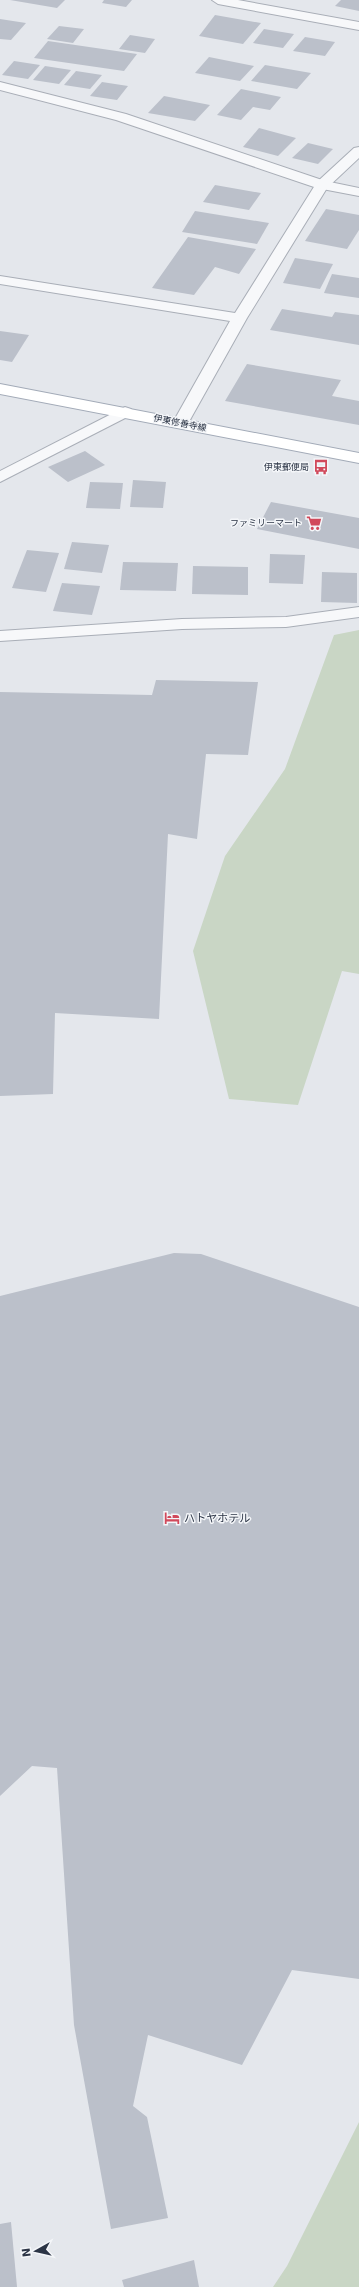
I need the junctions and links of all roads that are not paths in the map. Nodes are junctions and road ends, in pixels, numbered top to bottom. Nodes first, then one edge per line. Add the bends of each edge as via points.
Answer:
1 (218, 0) edge
2 (359, 26) edge
3 (0, 86) edge
4 (359, 152) edge
5 (322, 185) junction
6 (359, 192) edge
7 (0, 280) edge
8 (239, 318) junction
9 (0, 389) edge
10 (125, 412) junction
11 (180, 424) junction
12 (359, 458) edge
13 (0, 476) edge
14 (359, 612) edge
15 (0, 636) edge

1 - 2 street
3 - 5 street via 121,117
4 - 5 street
5 - 6 street
5 - 8 street
7 - 8 street
8 - 11 street
9 - 10 main road, 伊東修善寺線
10 - 11 main road, 伊東修善寺線
10 - 13 street
11 - 12 main road, 伊東修善寺線
14 - 15 street via 286,622 182,624

